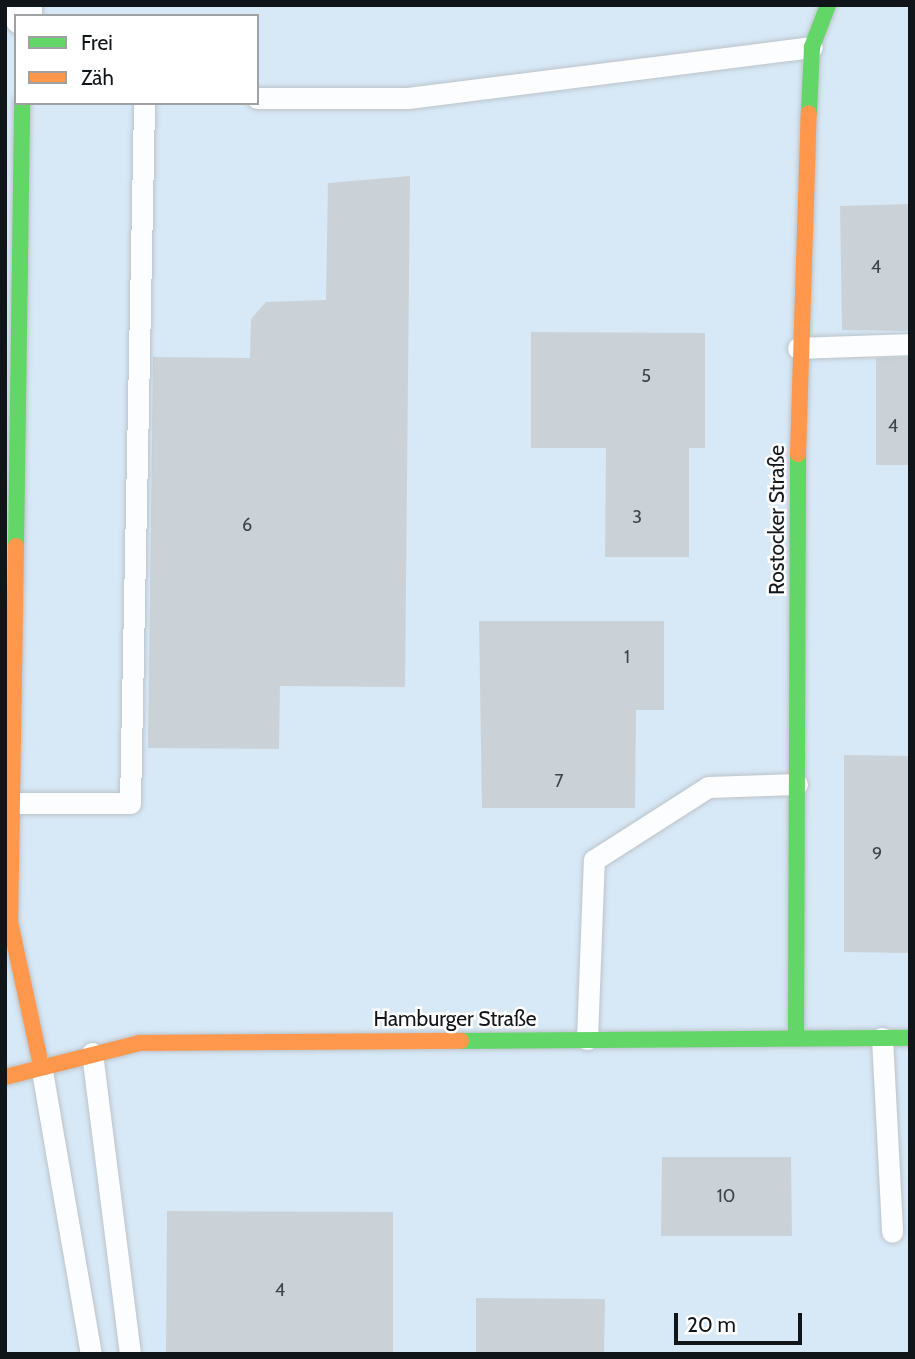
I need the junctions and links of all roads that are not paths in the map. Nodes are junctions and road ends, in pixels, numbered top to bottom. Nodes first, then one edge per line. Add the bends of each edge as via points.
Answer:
1 (828, 5) edge
2 (812, 47) junction
3 (259, 98) edge
4 (22, 105) edge
5 (144, 105) edge
6 (910, 344) edge
7 (798, 348) junction
8 (797, 784) junction
9 (9, 804) edge
10 (796, 1038) junction
11 (882, 1038) junction
12 (910, 1038) edge
13 (586, 1039) junction
14 (92, 1053) junction
15 (41, 1065) junction
16 (5, 1077) edge
17 (892, 1232) dead end
18 (91, 1354) edge
19 (130, 1354) edge

1 - 2 street, Rostocker Straße
2 - 3 lane via 408,98
2 - 7 street, Rostocker Straße
4 - 9 street
5 - 9 lane via 130,803
6 - 7 lane
7 - 8 street, Rostocker Straße
8 - 10 street, Rostocker Straße
8 - 13 lane via 708,787 594,860
9 - 15 street via 10,922
10 - 11 street, Hamburger Straße
10 - 13 street, Hamburger Straße
11 - 12 street, Hamburger Straße
11 - 17 lane
13 - 14 street, Hamburger Straße via 139,1043
14 - 15 street, Hamburger Straße
14 - 19 lane
15 - 16 street, Hamburger Straße
15 - 18 lane

